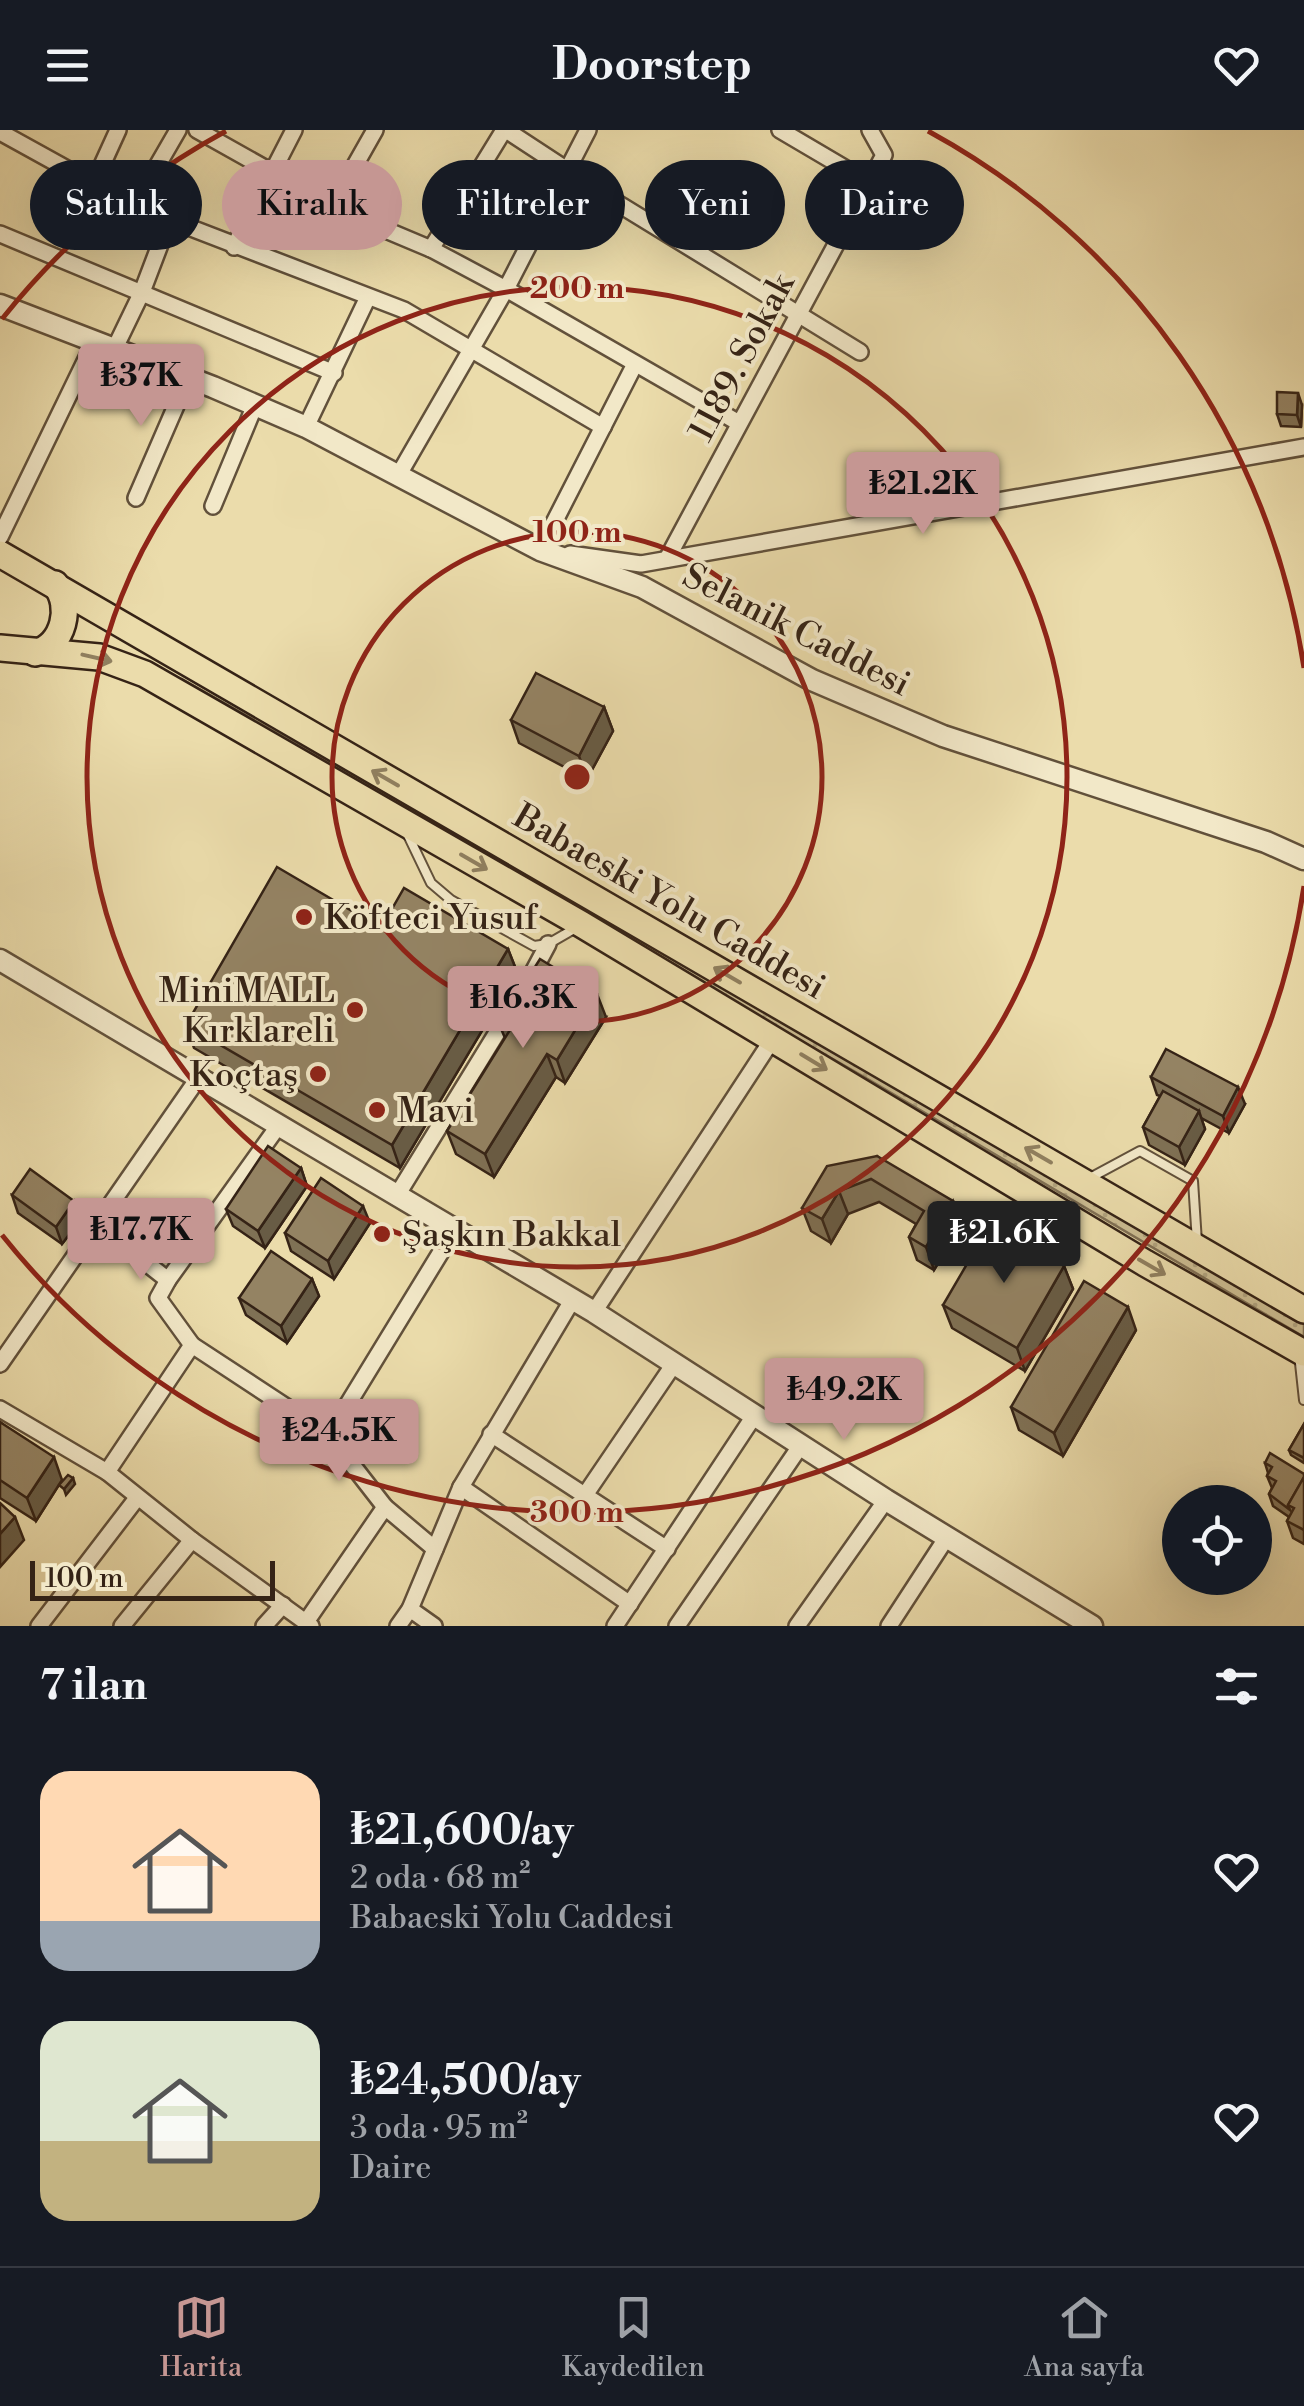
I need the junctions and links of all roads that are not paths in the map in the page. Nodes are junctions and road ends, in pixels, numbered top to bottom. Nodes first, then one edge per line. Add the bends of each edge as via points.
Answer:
1 (118, 130) edge
2 (178, 130) edge
3 (197, 130) edge
4 (294, 130) edge
5 (375, 130) edge
6 (505, 130) edge
7 (588, 130) edge
8 (780, 130) edge
9 (871, 130) edge
10 (0, 132) edge
11 (50, 160) edge
12 (105, 160) edge
13 (161, 160) edge
14 (249, 160) edge
15 (279, 160) edge
16 (358, 160) edge
17 (486, 160) edge
18 (552, 160) edge
19 (574, 160) edge
20 (831, 160) edge
21 (882, 160) edge
22 (625, 206) edge
23 (0, 234) edge
24 (158, 250) edge
25 (245, 250) edge
26 (432, 250) edge
27 (527, 250) edge
28 (833, 250) edge
29 (506, 289) junction
30 (142, 292) junction
31 (368, 297) junction
32 (0, 306) edge
33 (798, 313) junction
34 (104, 347) junction
35 (471, 350) junction
36 (860, 352) dead end
37 (635, 364) junction
38 (334, 373) junction
39 (188, 378) junction
40 (255, 405) junction
41 (739, 423) junction
42 (306, 427) junction
43 (603, 427) junction
44 (1304, 447) edge
45 (398, 476) junction
46 (136, 498) dead end
47 (213, 506) dead end
48 (0, 537) edge
49 (540, 550) junction
50 (0, 554) edge
51 (667, 559) junction
52 (55, 584) junction
53 (0, 648) edge
54 (41, 652) junction
55 (0, 659) edge
56 (400, 820) junction
57 (1304, 859) edge
58 (581, 924) junction
59 (548, 944) junction
60 (0, 960) edge
61 (774, 1037) junction
62 (199, 1077) junction
63 (279, 1125) junction
64 (1084, 1182) junction
65 (396, 1196) junction
66 (95, 1223) junction
67 (455, 1230) junction
68 (1198, 1249) junction
69 (168, 1280) junction
70 (573, 1299) junction
71 (1304, 1310) edge
72 (594, 1312) junction
73 (192, 1344) junction
74 (1301, 1351) edge
75 (0, 1364) edge
76 (674, 1364) junction
77 (1304, 1395) edge
78 (0, 1409) edge
79 (754, 1416) junction
80 (492, 1434) junction
81 (330, 1435) junction
82 (802, 1445) junction
83 (107, 1472) junction
84 (461, 1487) junction
85 (585, 1495) junction
86 (137, 1498) junction
87 (886, 1500) junction
88 (385, 1506) junction
89 (947, 1537) junction
90 (192, 1540) junction
91 (435, 1549) junction
92 (666, 1549) junction
93 (630, 1604) junction
94 (282, 1605) junction
95 (410, 1609) junction
96 (309, 1624) edge
97 (38, 1626) edge
98 (122, 1626) edge
99 (264, 1626) edge
100 (398, 1626) edge
101 (434, 1626) edge
102 (615, 1626) edge
103 (678, 1626) edge
104 (798, 1626) edge
105 (889, 1626) edge
106 (1092, 1626) edge

1 - 12 street
2 - 13 street
3 - 14 street
4 - 15 street
5 - 16 street
6 - 17 street
6 - 18 street
7 - 19 street
8 - 20 street
9 - 21 street, 1189. Sokak
10 - 11 street
22 - 33 street
23 - 30 street
24 - 30 street
25 - 31 street
26 - 29 street
27 - 29 street
28 - 33 street, 1189. Sokak
29 - 35 street
29 - 37 street
30 - 34 street
30 - 38 street
31 - 35 street
31 - 38 street
32 - 34 street, Selanik Caddesi
33 - 36 street
33 - 41 street, 1189. Sokak
34 - 39 street, Selanik Caddesi
34 - 48 street
35 - 43 street
35 - 45 street
37 - 41 street
37 - 43 street
38 - 42 street
39 - 40 street, Selanik Caddesi
39 - 46 street
40 - 42 street, Selanik Caddesi
40 - 47 street
41 - 51 street, 1189. Sokak
42 - 45 street, Selanik Caddesi
43 - 49 street
44 - 51 street
45 - 49 street, Selanik Caddesi
49 - 51 street via 641,564
49 - 57 street, Selanik Caddesi via 642,586 812,680 943,736
50 - 52 highway, Babaeski Yolu Caddesi
52 - 54 highway via 63,618 56,639
64 -> 52 highway, Babaeski Yolu Caddesi
53 - 54 highway, Babaeski Yolu Caddesi
54 - 55 highway
54 -> 56 highway, Babaeski Yolu Caddesi via 99,657 145,674
56 -> 58 highway, Babaeski Yolu Caddesi
56 - 59 lane via 432,884 451,900 534,946
58 - 59 lane
58 - 61 highway, Babaeski Yolu Caddesi
59 - 65 street
60 - 62 street
61 - 72 street
61 -> 74 highway, Babaeski Yolu Caddesi
62 - 63 street
62 - 66 street
63 - 65 street
63 - 69 street
64 - 68 highway, Babaeski Yolu Caddesi
64 - 68 lane via 1140,1151 1193,1181
65 - 67 street
66 - 69 street
66 - 75 street
67 - 70 street
67 - 81 street
68 - 71 highway, Babaeski Yolu Caddesi
69 - 73 street via 158,1298
70 - 72 street
70 - 80 street
72 - 76 street
73 - 81 street
73 - 83 street
74 - 77 lane
76 - 79 street
76 - 85 street
78 - 83 street
79 - 82 street
79 - 92 street
80 - 84 street
80 - 85 street
81 - 88 street
82 - 87 street
82 - 103 street
83 - 86 street
84 - 91 street
84 - 93 street
85 - 92 street
86 - 90 street
86 - 97 street
87 - 89 street
87 - 104 street
88 - 91 street
88 - 96 street
89 - 105 street
89 - 106 street
90 - 94 street
90 - 98 street
91 - 95 street
92 - 93 street
93 - 102 street
94 - 96 street
94 - 99 street
95 - 100 street
95 - 101 street

